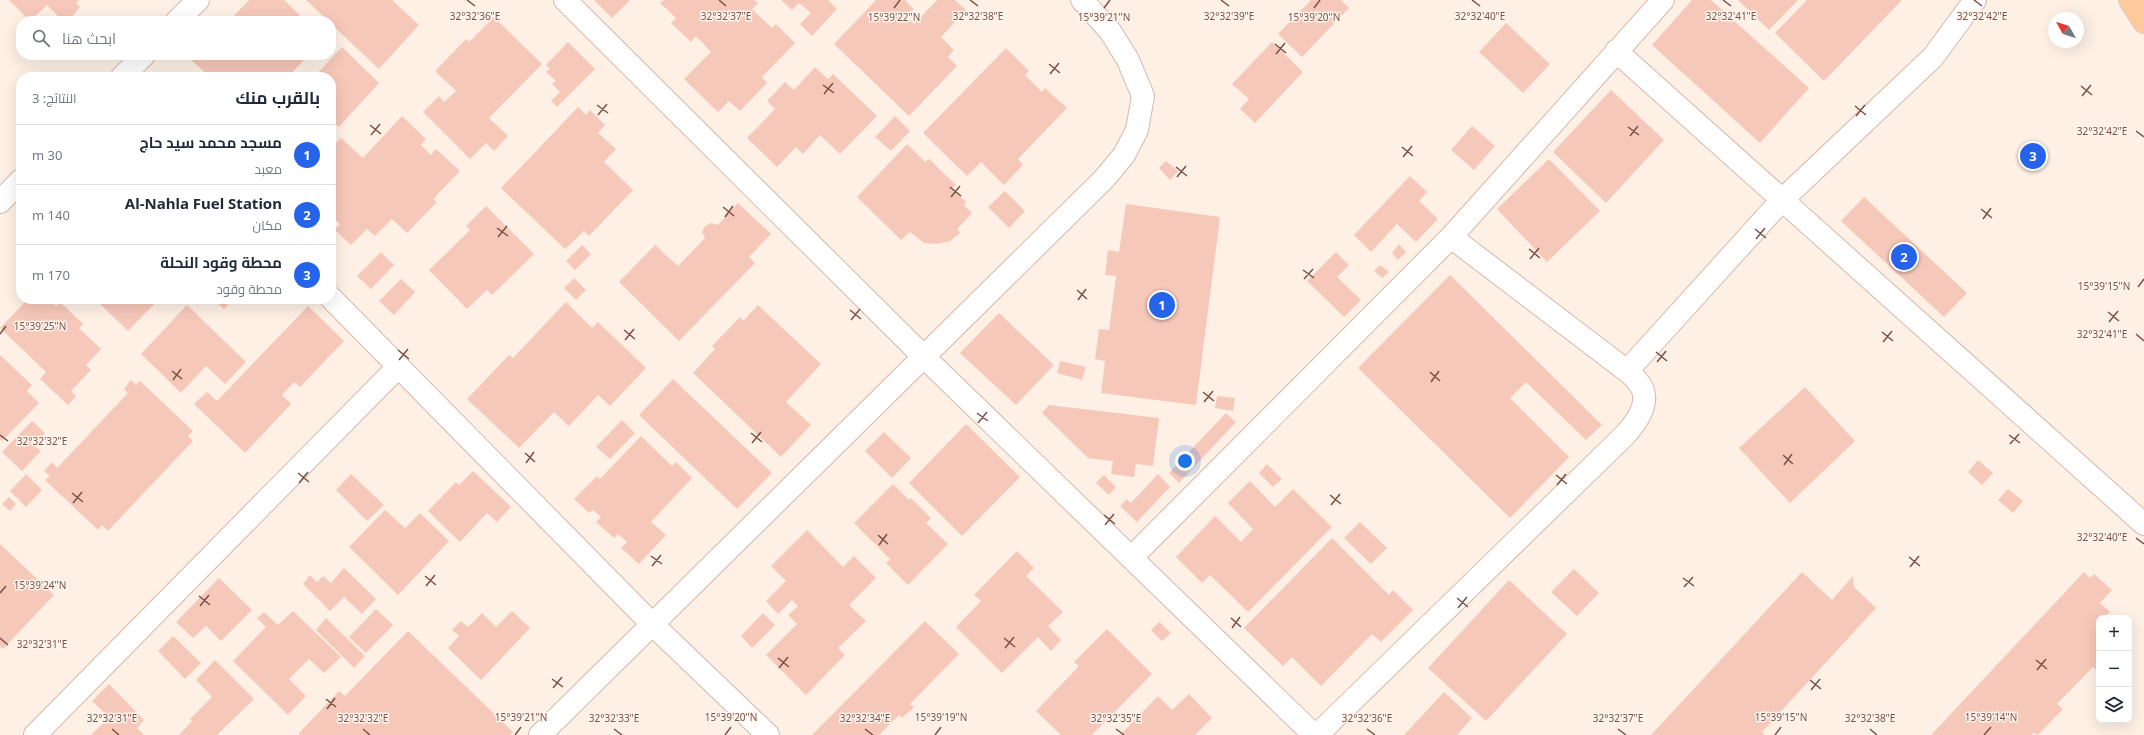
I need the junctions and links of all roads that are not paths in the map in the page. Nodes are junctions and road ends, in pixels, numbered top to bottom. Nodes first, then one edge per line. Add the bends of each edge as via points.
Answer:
1 (198, 0) edge
2 (565, 0) edge
3 (1082, 0) edge
4 (1663, 0) edge
5 (1975, 0) edge
6 (2130, 0) edge
7 (182, 16) edge
8 (2144, 22) edge
9 (1616, 51) junction
10 (139, 60) edge
11 (127, 72) edge
12 (16, 185) edge
13 (1781, 201) junction
14 (0, 202) edge
15 (1451, 237) junction
16 (336, 303) edge
17 (923, 356) junction
18 (398, 367) junction
19 (1627, 371) junction
20 (2144, 524) edge
21 (1132, 557) junction
22 (652, 624) junction
23 (35, 735) edge
24 (540, 735) edge
25 (768, 735) edge
26 (1316, 735) edge

1 - 7 street
2 - 17 street
3 - 17 street via 1110,31 1128,60 1143,96 1137,130 1124,155 1104,179
4 - 9 street
5 - 13 street via 1933,57
6 - 8 main road
9 - 13 street
9 - 15 street
10 - 11 street
12 - 14 street
13 - 19 street
13 - 20 street
15 - 19 street
15 - 21 street
16 - 18 street
17 - 21 street
17 - 22 street
18 - 22 street
18 - 23 street
19 - 26 street via 1642,388 1643,405 1636,422
21 - 26 street
22 - 24 street
22 - 25 street

